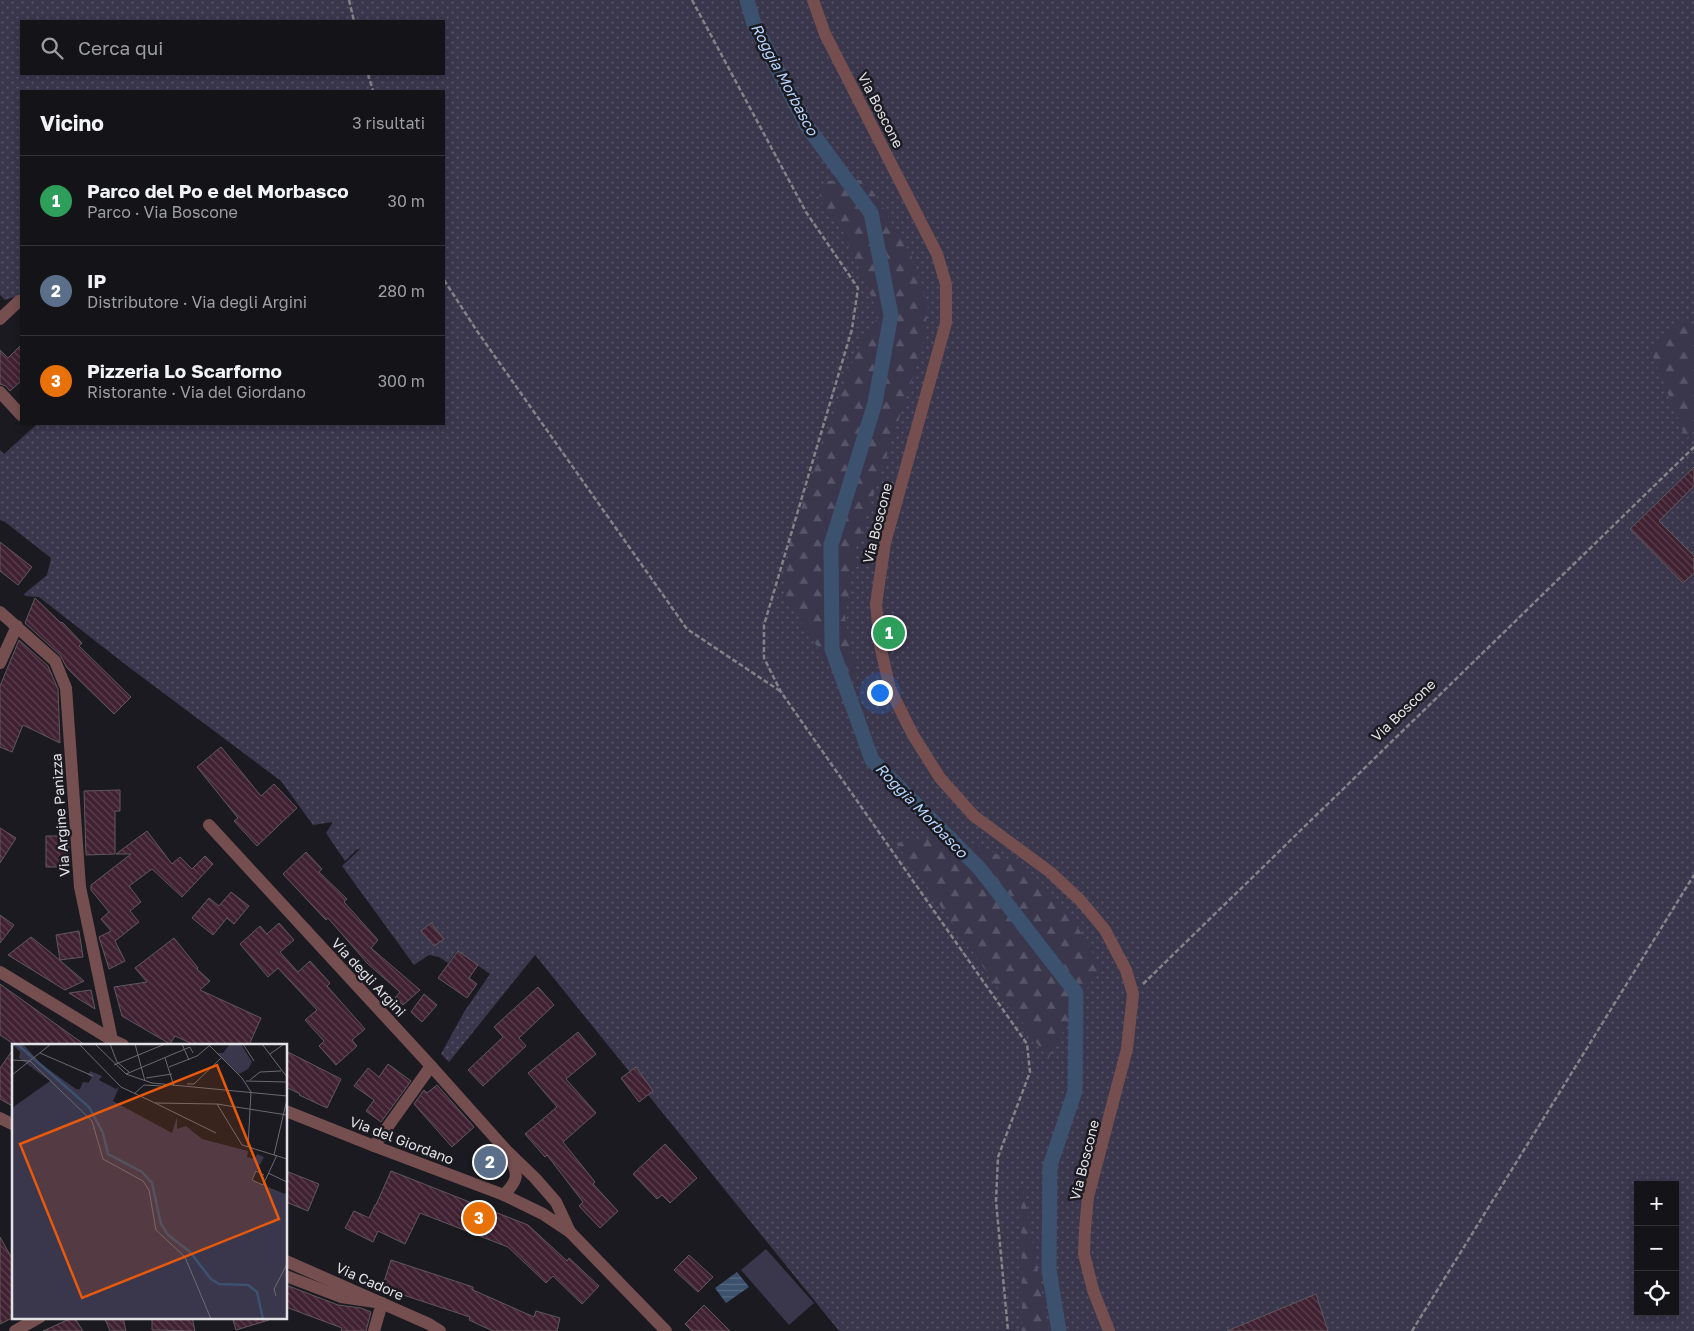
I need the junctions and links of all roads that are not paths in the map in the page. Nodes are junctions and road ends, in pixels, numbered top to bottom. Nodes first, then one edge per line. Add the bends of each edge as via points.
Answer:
1 (814, 0) edge
2 (20, 302) edge
3 (0, 319) edge
4 (0, 392) edge
5 (20, 414) edge
6 (0, 612) edge
7 (17, 626) junction
8 (0, 663) edge
9 (208, 825) dead end
10 (0, 972) edge
11 (118, 1042) edge
12 (431, 1066) junction
13 (288, 1112) edge
14 (0, 1118) edge
15 (12, 1124) edge
16 (374, 1146) junction
17 (506, 1150) junction
18 (504, 1195) junction
19 (570, 1232) junction
20 (288, 1263) edge
21 (288, 1277) edge
22 (382, 1303) junction
23 (38, 1318) edge
24 (429, 1324) junction
25 (14, 1331) edge
26 (374, 1331) edge
27 (440, 1331) edge
28 (447, 1331) edge
29 (666, 1331) edge
30 (1109, 1331) edge

1 - 30 street, Via Boscone via 825,34 938,254 946,284 946,323 885,543 876,604 880,645 890,688 913,735 940,778 974,816 1056,877 1105,930 1126,970 1133,994 1127,1049 1098,1154 1088,1197 1085,1229 1084,1254 1093,1290
2 - 3 street
4 - 5 street
6 - 7 street, Via Argine Panizza
7 - 8 street
7 - 11 street, Via Argine Panizza via 55,661 66,688 80,887
9 - 12 street, Via degli Argini
10 - 11 street
12 - 16 street
12 - 17 street, Via degli Argini
13 - 16 street, Via del Giordano
14 - 15 street
16 - 18 street, Via del Giordano
17 - 18 street, Via degli Argini via 517,1177
17 - 19 street, Via degli Argini via 556,1202
18 - 19 street, Via del Giordano
19 - 29 street, Via del Giordano
20 - 22 street, Via Cadore
21 - 22 street via 341,1297
22 - 24 street, Via Cadore
22 - 26 street
23 - 25 street
24 - 27 street, Via Cadore
24 - 28 street

